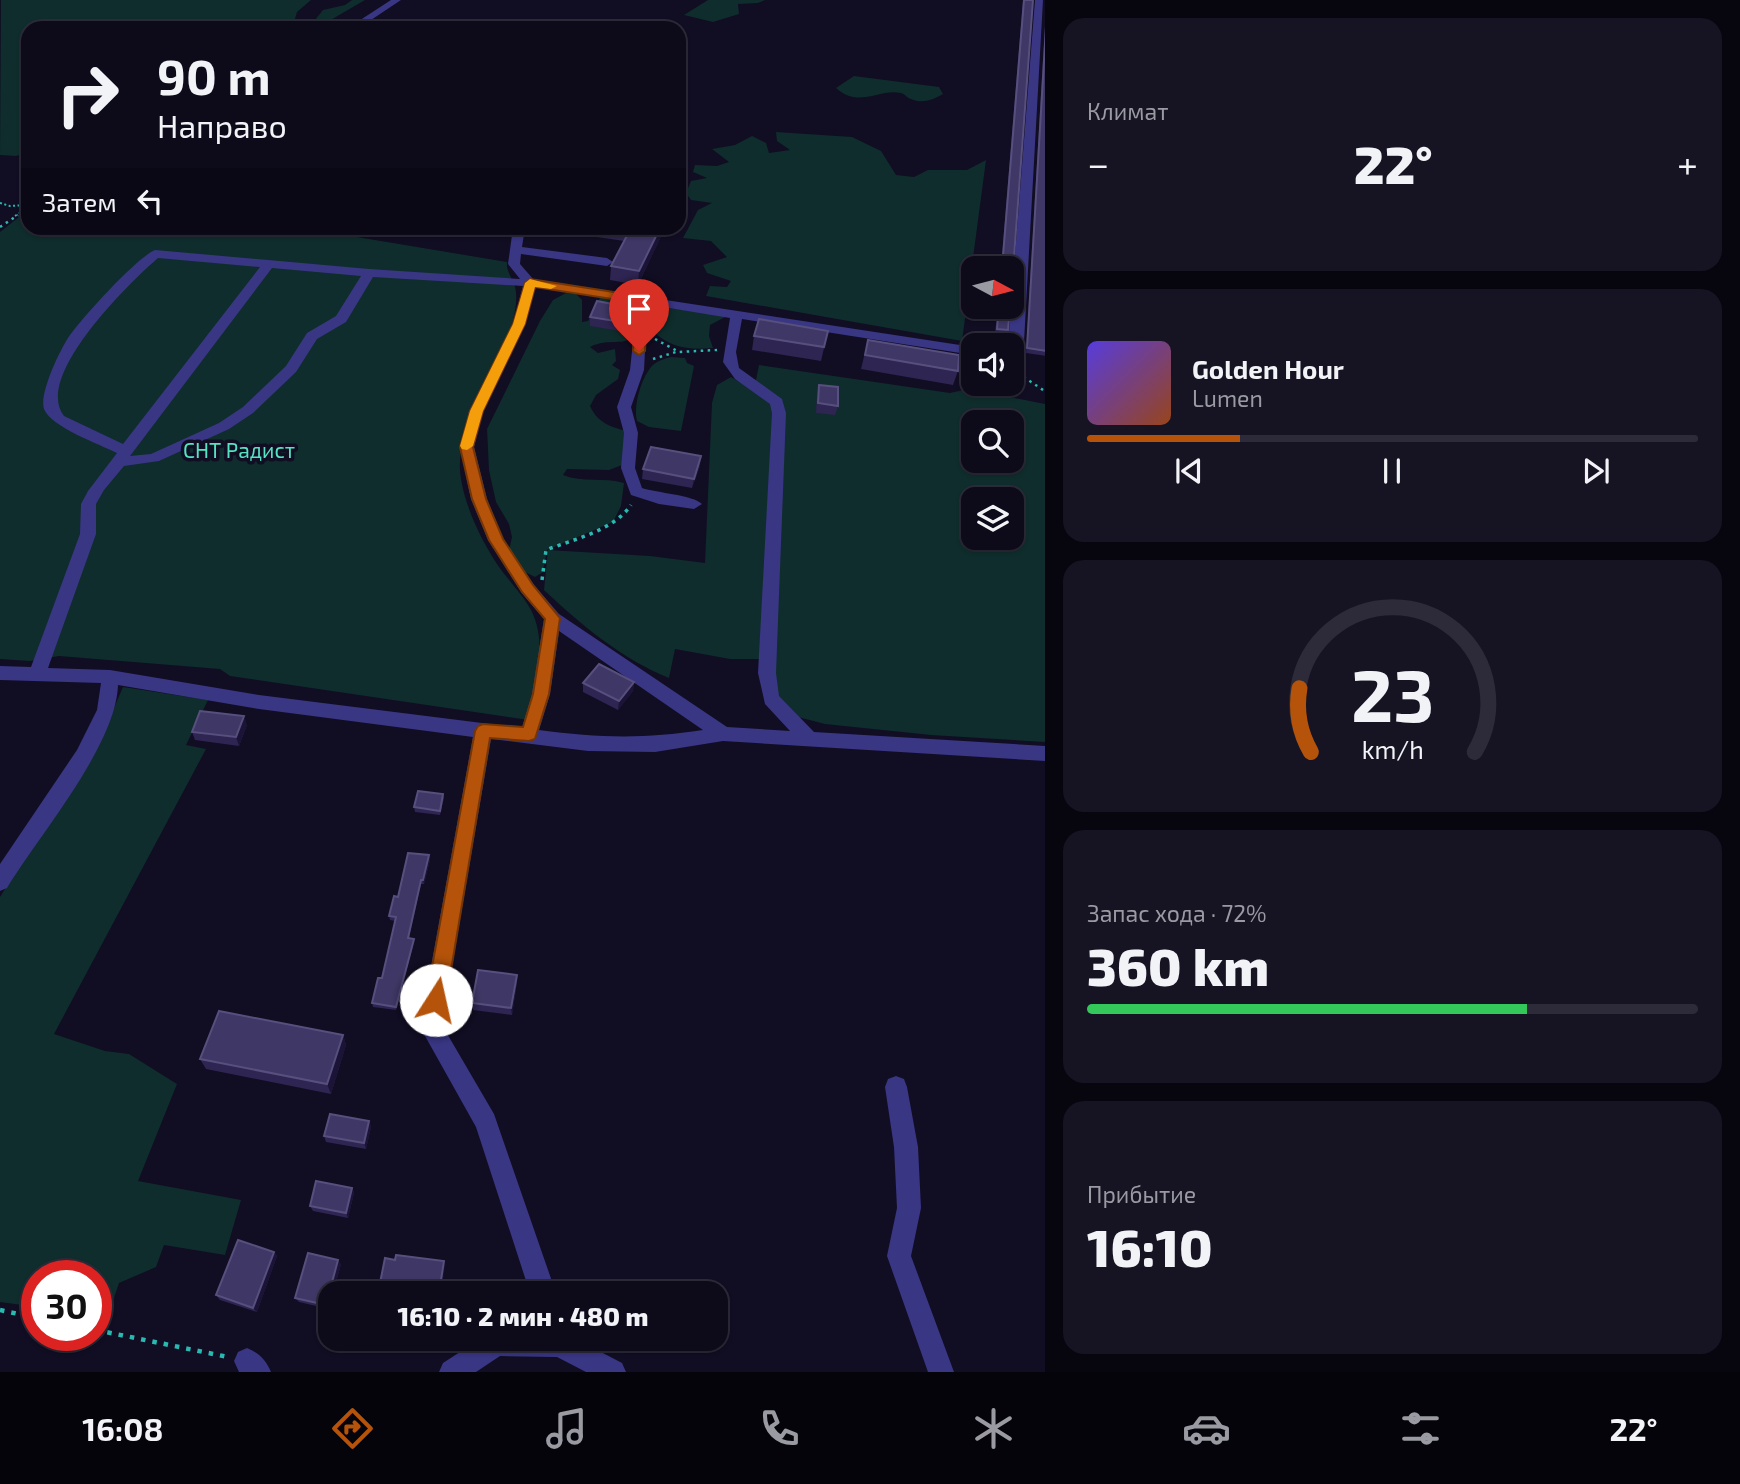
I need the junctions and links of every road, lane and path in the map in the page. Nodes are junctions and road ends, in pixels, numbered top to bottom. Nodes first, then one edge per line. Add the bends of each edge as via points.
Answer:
1 (397, 0) edge
2 (1039, 0) edge
3 (364, 21) edge
4 (1029, 152) junction
5 (1045, 154) edge
6 (0, 203) edge
7 (21, 206) edge
8 (21, 211) edge
9 (0, 227) edge
10 (518, 235) edge
11 (516, 250) junction
12 (607, 262) dead end
13 (269, 264) junction
14 (369, 273) junction
15 (530, 283) junction
16 (652, 302) junction
17 (737, 314) junction
18 (643, 323) junction
19 (1018, 333) edge
20 (961, 349) edge
21 (729, 350) junction
22 (679, 352) junction
23 (637, 370) junction
24 (1024, 377) edge
25 (1045, 392) edge
26 (122, 457) junction
27 (636, 491) junction
28 (694, 504) dead end
29 (533, 596) junction
30 (552, 618) junction
31 (0, 673) edge
32 (37, 675) junction
33 (110, 677) junction
34 (483, 731) junction
35 (723, 734) junction
36 (529, 735) junction
37 (809, 739) junction
38 (1045, 754) edge
39 (0, 882) edge
40 (896, 1087) dead end
41 (538, 1281) edge
42 (0, 1310) edge
43 (21, 1315) edge
44 (112, 1334) edge
45 (485, 1351) edge
46 (576, 1351) edge
47 (253, 1366) edge
48 (452, 1372) edge
49 (613, 1372) edge
50 (941, 1372) edge

1 - 3 street
2 - 4 street
4 - 5 street
4 - 19 street
6 - 7 path
8 - 9 path
10 - 11 street
11 - 12 street
11 - 15 street via 514,264
13 - 14 street
13 - 26 street
13 - 26 street via 155,254 74,338 49,395 51,409
14 - 15 street
14 - 26 street via 341,318 312,337 291,369 248,410 154,458
15 - 16 street
15 - 29 street via 519,324 476,411 467,447 479,499 496,540
16 - 17 street
16 - 18 street
17 - 20 street
17 - 21 street
18 - 22 path via 656,340
18 - 23 street
21 - 22 path
21 - 37 street via 732,370 777,402 767,673 771,699
22 - 23 path via 658,357
23 - 27 street via 624,407 631,433 628,468
24 - 25 path
26 - 32 street via 95,491 85,513 88,534
27 - 28 street
27 - 29 path via 629,513 547,550 541,590
29 - 30 street
30 - 35 street
30 - 36 street via 541,694
31 - 32 street
32 - 33 street
33 - 34 street
33 - 39 street via 108,707 76,767
34 - 36 street
34 - 41 street via 431,1027 486,1122
35 - 36 street via 655,745 588,744
35 - 37 street
37 - 38 street
40 - 50 street via 909,1208 899,1256
42 - 43 path
44 - 47 path
45 - 48 street
46 - 49 street

